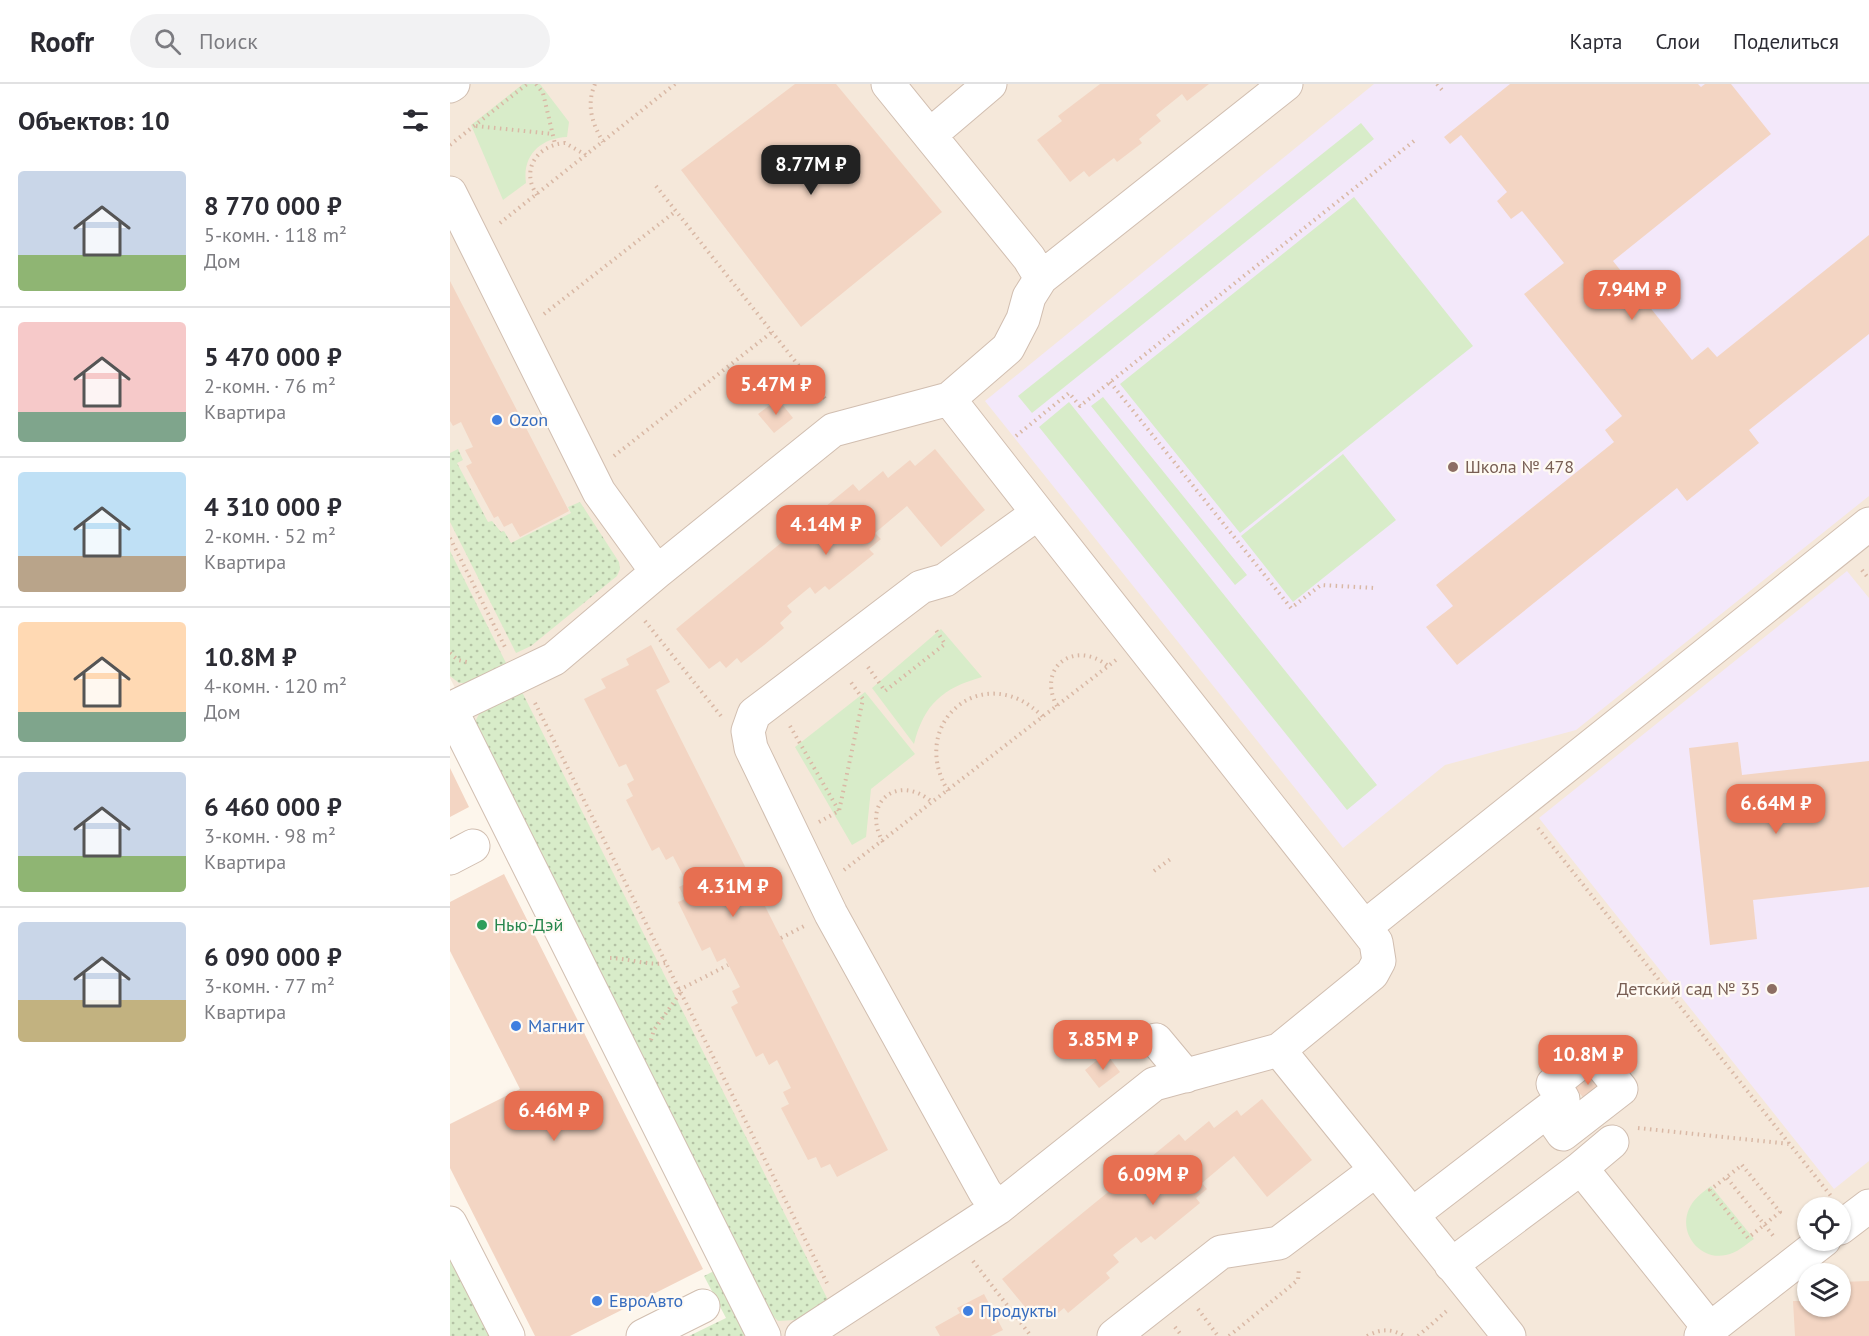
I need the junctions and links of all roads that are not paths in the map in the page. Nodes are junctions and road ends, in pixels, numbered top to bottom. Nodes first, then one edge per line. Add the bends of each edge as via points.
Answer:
1 (888, 84) edge
2 (990, 84) edge
3 (1286, 84) edge
4 (930, 135) junction
5 (450, 193) edge
6 (1041, 278) junction
7 (949, 399) junction
8 (1038, 513) junction
9 (1866, 531) edge
10 (657, 572) junction
11 (450, 708) edge
12 (1366, 926) junction
13 (1156, 1040) dead end
14 (1279, 1050) junction
15 (1186, 1076) junction
16 (1547, 1111) dead end
17 (1620, 1136) road end
18 (1581, 1168) junction
19 (1376, 1170) junction
20 (1869, 1206) edge
21 (998, 1208) junction
22 (1851, 1212) edge
23 (1412, 1215) junction
24 (450, 1223) edge
25 (1810, 1251) edge
26 (1451, 1265) junction
27 (703, 1306) dead end
28 (1705, 1333) edge
29 (508, 1336) edge
30 (643, 1336) edge
31 (764, 1336) edge
32 (802, 1336) edge
33 (1114, 1336) edge
34 (1509, 1336) edge

1 - 4 lane
2 - 4 lane
3 - 6 lane
4 - 6 lane
5 - 10 lane via 599,492
6 - 7 lane via 1008,348
7 - 8 lane
7 - 10 lane via 833,430
8 - 12 lane
8 - 21 lane via 945,580 921,587 754,714 748,731 750,748 831,914 985,1192
9 - 12 lane
10 - 11 lane via 554,658
11 - 31 lane
12 - 14 lane via 1376,942 1378,961 1372,974
13 - 15 lane
14 - 15 lane
14 - 19 lane
15 - 21 lane via 1154,1084
16 - 23 lane
17 - 18 lane
18 - 26 lane
18 - 28 lane
19 - 23 lane
19 - 33 lane via 1279,1243 1221,1252
20 - 22 lane
21 - 32 lane
23 - 26 lane
24 - 29 lane
25 - 28 lane
26 - 34 lane
27 - 30 lane

